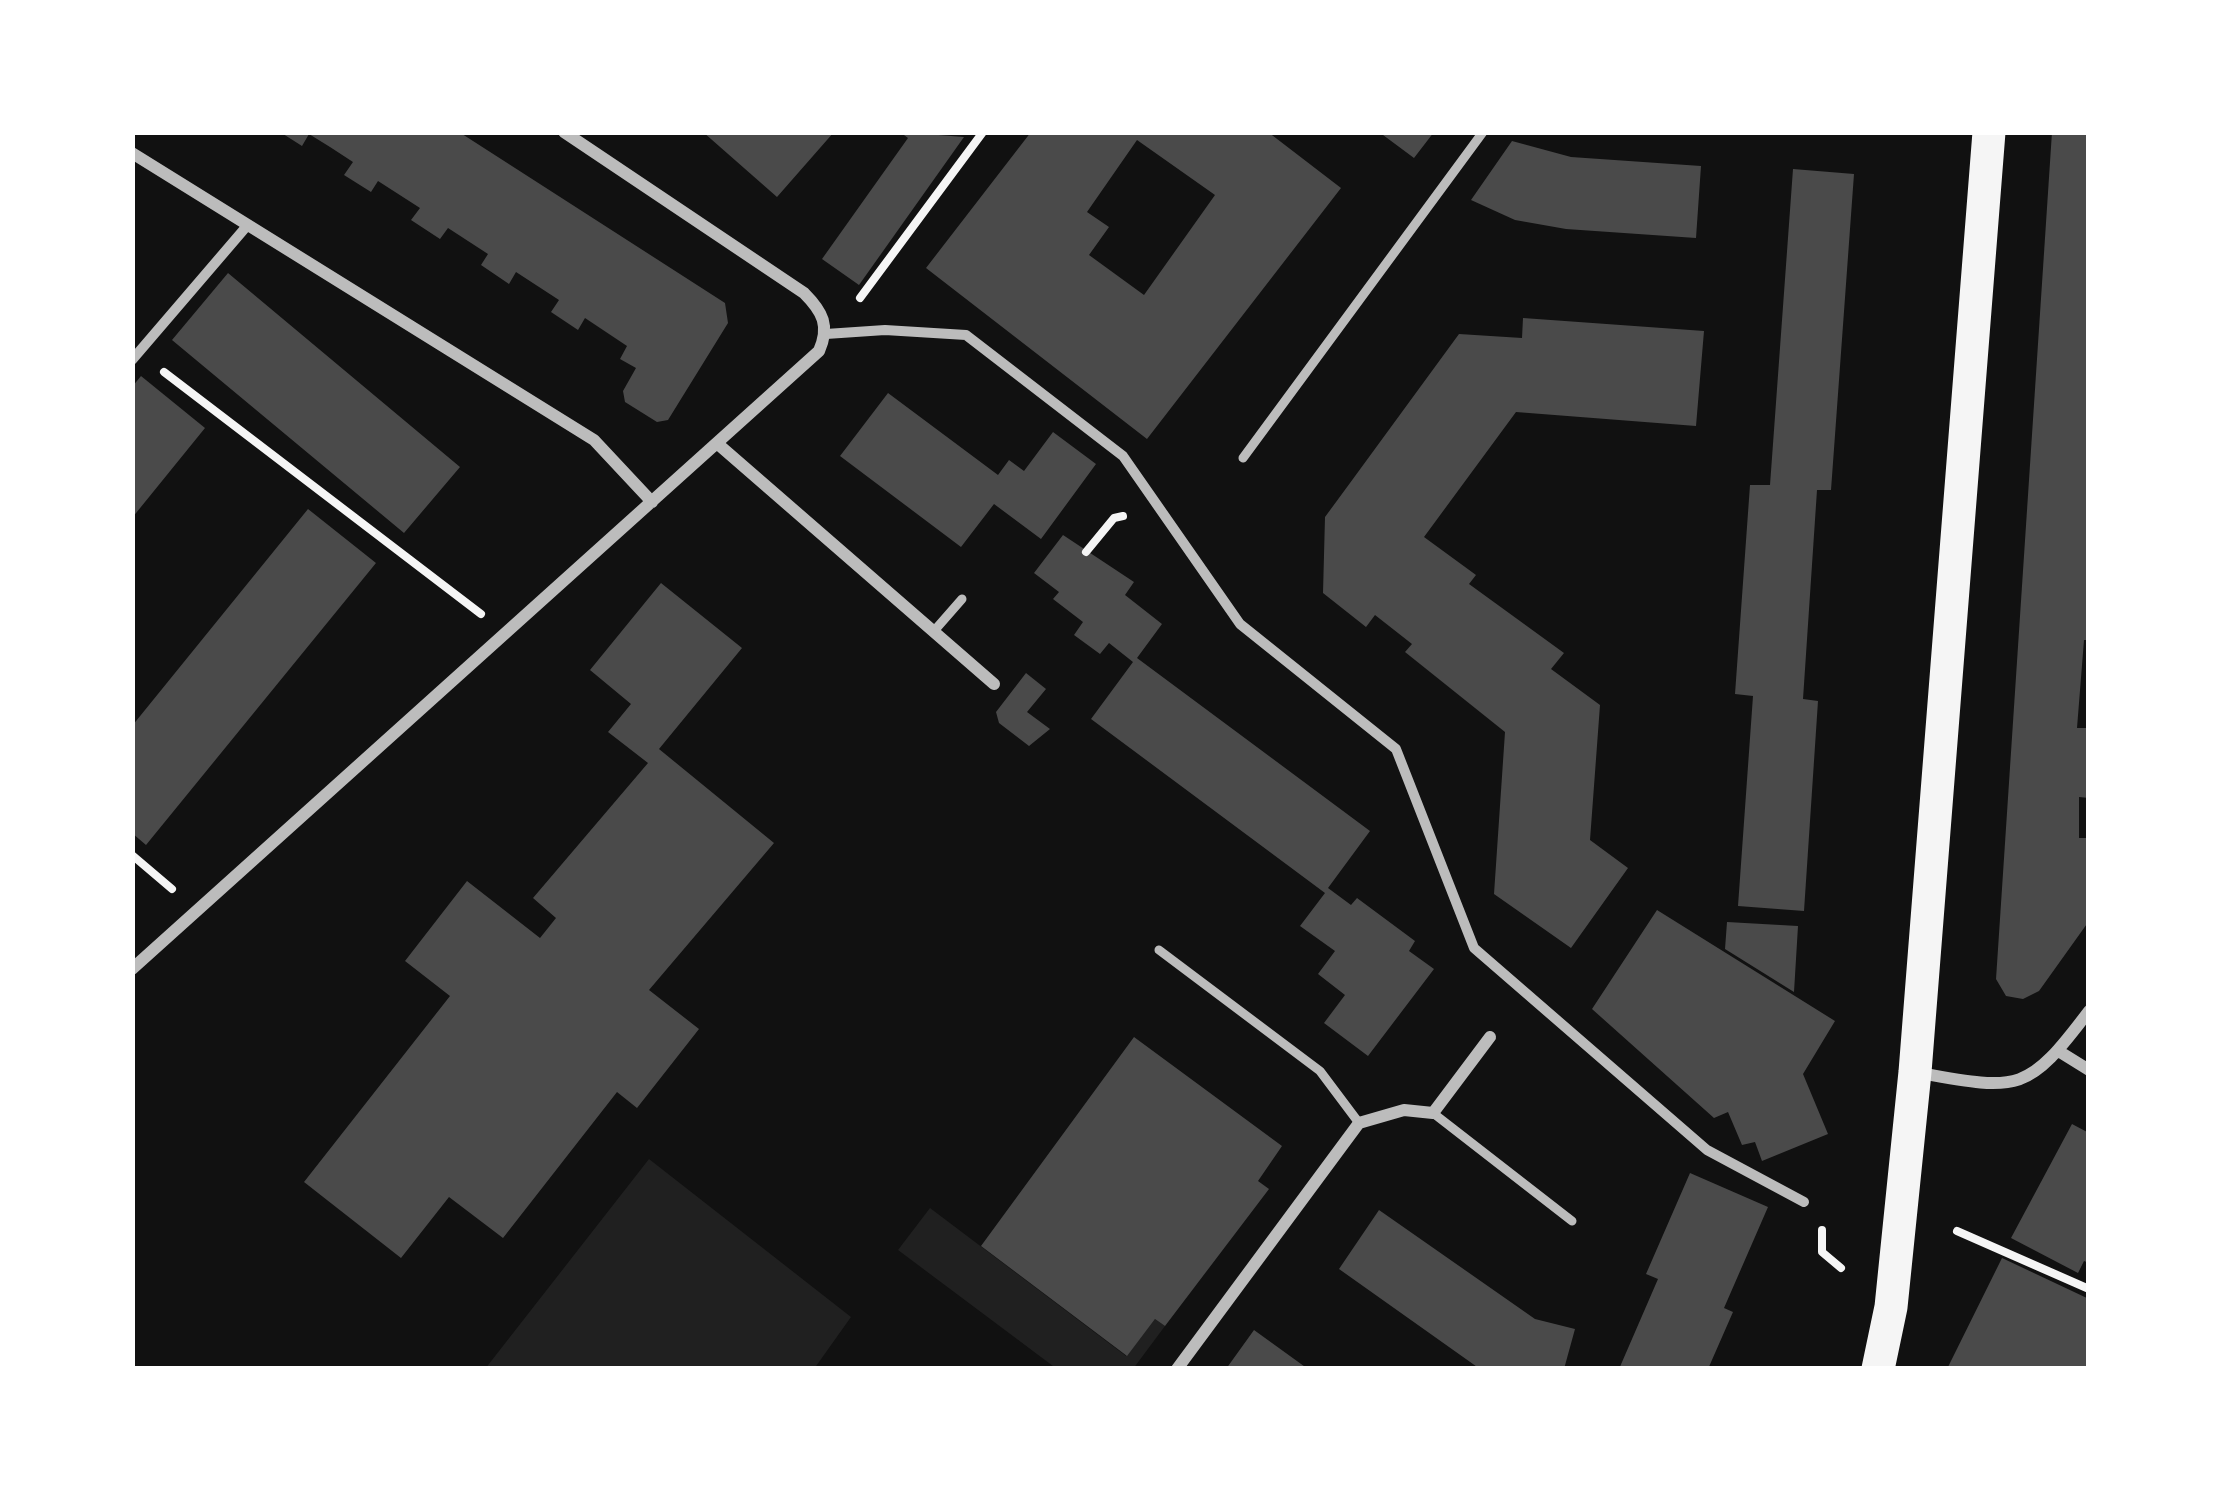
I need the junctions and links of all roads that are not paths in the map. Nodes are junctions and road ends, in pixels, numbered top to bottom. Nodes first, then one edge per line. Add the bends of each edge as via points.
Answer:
1 (565, 132) edge
2 (1483, 132) edge
3 (1989, 132) edge
4 (132, 153) edge
5 (246, 227) junction
6 (826, 334) junction
7 (135, 357) edge
8 (719, 445) junction
9 (1243, 458) dead end
10 (652, 502) junction
11 (962, 598) dead end
12 (934, 631) junction
13 (994, 684) dead end
14 (1159, 950) dead end
15 (132, 969) edge
16 (2089, 1011) edge
17 (1490, 1037) dead end
18 (2060, 1052) junction
19 (2089, 1070) edge
20 (1915, 1072) junction
21 (1433, 1113) junction
22 (1359, 1123) junction
23 (1804, 1202) dead end
24 (1572, 1221) dead end
25 (1177, 1369) edge
26 (1878, 1369) edge

1 - 6 street via 804,293
2 - 9 lane
3 - 20 highway
4 - 5 street
5 - 7 street
5 - 10 street via 594,440
6 - 8 street via 805,366
6 - 23 street via 966,335 1123,455 1240,625 1396,749 1474,948 1707,1150
8 - 10 street
8 - 12 street
10 - 15 street
11 - 12 lane
12 - 13 street
14 - 22 lane via 1320,1071
16 - 18 street
17 - 21 street
18 - 19 street
18 - 20 street via 2021,1081 1990,1085
20 - 26 highway
21 - 22 street via 1404,1110
21 - 24 lane
22 - 25 street

